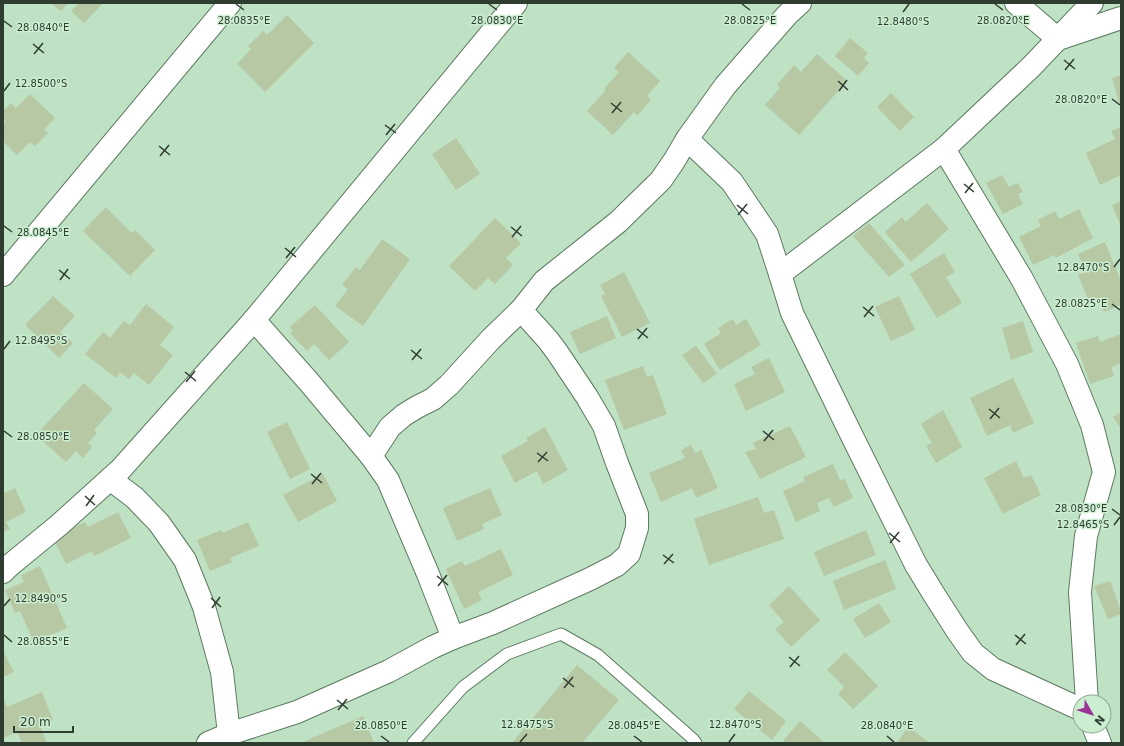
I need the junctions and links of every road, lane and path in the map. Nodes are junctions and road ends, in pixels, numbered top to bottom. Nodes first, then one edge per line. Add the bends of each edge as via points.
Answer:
1 (230, 3) edge
2 (516, 3) edge
3 (800, 3) edge
4 (1016, 3) edge
5 (1092, 3) edge
6 (1121, 18) edge
7 (1058, 39) junction
8 (687, 139) junction
9 (944, 149) junction
10 (780, 274) junction
11 (3, 275) edge
12 (520, 310) junction
13 (254, 320) junction
14 (371, 456) junction
15 (1113, 470) edge
16 (110, 479) junction
17 (3, 572) edge
18 (453, 638) junction
19 (1087, 694) edge
20 (1072, 705) edge
21 (229, 734) junction
22 (208, 743) edge
23 (413, 743) edge
24 (696, 743) edge

1 - 11 street
2 - 13 street
3 - 8 street via 725,86
4 - 7 street
5 - 7 street
6 - 7 street
7 - 9 street
8 - 10 street via 732,182 767,234
8 - 12 street via 661,180 618,222 544,281
9 - 10 street
9 - 15 street via 1022,279 1067,364
10 - 20 street via 792,313 916,565 958,632 973,653 993,669
12 - 14 street via 449,385 433,399 404,415 390,427
12 - 18 street via 557,352 604,426 638,514 637,528 630,554 617,565 493,623
13 - 14 street
13 - 16 street
14 - 18 street via 388,480
15 - 19 street via 1086,536 1080,592
16 - 17 street
16 - 21 street via 135,498 159,523 185,560 204,608 222,672
18 - 21 street via 389,671 297,712
21 - 22 street
23 - 24 lane via 463,687 507,654 561,634 598,656

